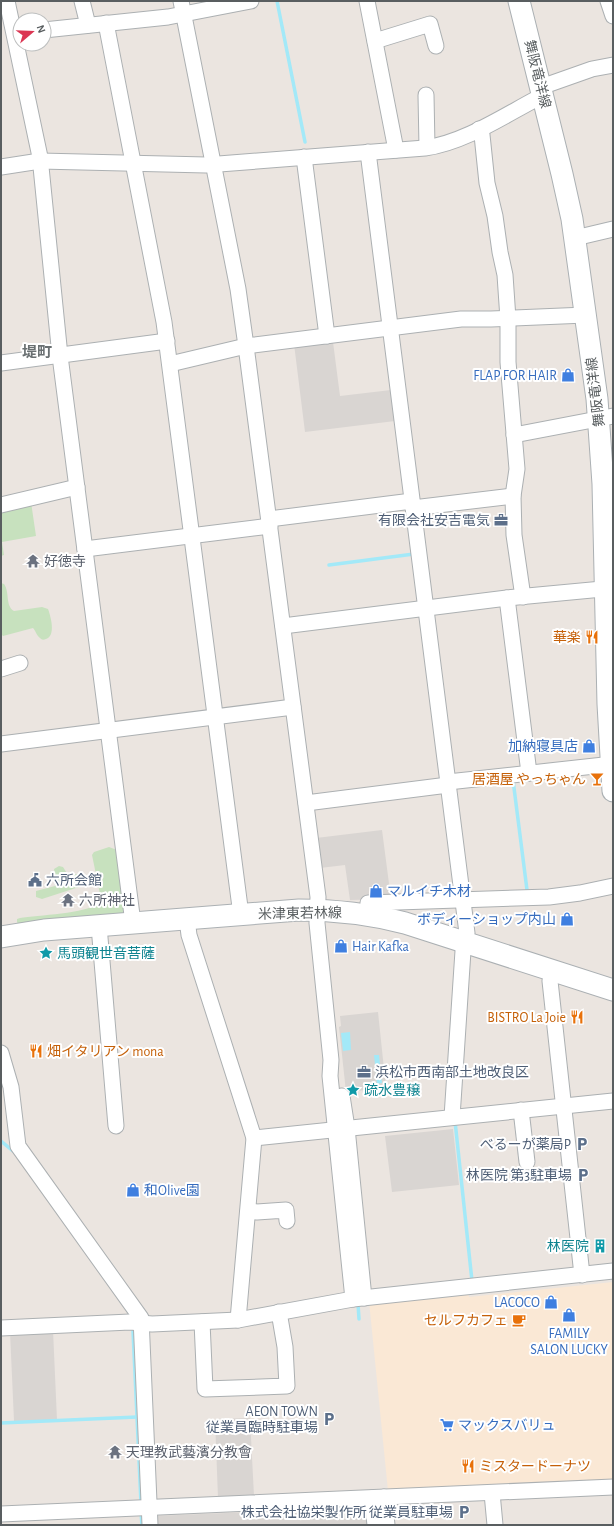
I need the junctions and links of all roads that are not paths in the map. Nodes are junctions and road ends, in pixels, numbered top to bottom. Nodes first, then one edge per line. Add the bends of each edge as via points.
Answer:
1 (7, 1) edge
2 (82, 1) edge
3 (252, 1) edge
4 (367, 1) edge
5 (520, 1) edge
6 (608, 1) edge
7 (182, 8) edge
8 (613, 16) edge
9 (106, 23) junction
10 (88, 25) junction
11 (52, 29) edge
12 (12, 33) edge
13 (375, 41) junction
14 (436, 46) dead end
15 (16, 52) edge
16 (613, 65) edge
17 (542, 92) junction
18 (426, 95) dead end
19 (479, 128) junction
20 (427, 147) junction
21 (396, 150) junction
22 (368, 152) junction
23 (304, 157) junction
24 (40, 161) junction
25 (134, 164) junction
26 (213, 165) junction
27 (1, 167) edge
28 (613, 229) edge
29 (575, 238) junction
30 (586, 314) junction
31 (508, 319) junction
32 (390, 328) junction
33 (327, 336) junction
34 (167, 341) junction
35 (246, 346) junction
36 (60, 356) junction
37 (1, 363) edge
38 (170, 364) junction
39 (606, 417) edge
40 (514, 435) junction
41 (77, 487) junction
42 (513, 496) junction
43 (1, 505) edge
44 (412, 505) junction
45 (269, 522) junction
46 (192, 536) junction
47 (85, 549) junction
48 (609, 589) edge
49 (523, 597) junction
50 (507, 598) junction
51 (425, 608) junction
52 (283, 626) junction
53 (610, 642) edge
54 (20, 663) dead end
55 (1, 669) edge
56 (293, 707) junction
57 (216, 716) junction
58 (108, 730) junction
59 (1, 744) edge
60 (612, 764) edge
61 (529, 774) junction
62 (448, 784) junction
63 (613, 791) edge
64 (306, 803) junction
65 (613, 886) edge
66 (462, 900) junction
67 (318, 910) junction
68 (367, 914) junction
69 (242, 915) junction
70 (187, 919) junction
71 (132, 923) junction
72 (99, 926) junction
73 (1, 937) edge
74 (465, 942) junction
75 (553, 971) junction
76 (613, 990) edge
77 (1, 1053) edge
78 (613, 1101) edge
79 (563, 1105) junction
80 (521, 1110) junction
81 (452, 1117) junction
82 (116, 1126) dead end
83 (341, 1129) junction
84 (254, 1138) junction
85 (527, 1162) dead end
86 (248, 1211) junction
87 (287, 1221) dead end
88 (613, 1271) edge
89 (582, 1275) junction
90 (358, 1298) junction
91 (279, 1312) junction
92 (238, 1320) junction
93 (202, 1322) junction
94 (141, 1323) junction
95 (1, 1328) edge
96 (613, 1487) edge
97 (492, 1492) junction
98 (378, 1497) junction
99 (144, 1507) junction
100 (1, 1514) edge
101 (150, 1525) edge
102 (375, 1525) edge
103 (387, 1525) edge
104 (495, 1525) edge

1 - 12 street
2 - 10 street
3 - 7 street
4 - 13 street
5 - 17 main road, 舞阪竜洋線
6 - 8 street
7 - 9 street via 168,17
7 - 26 street
9 - 10 street
9 - 25 street
10 - 11 street
13 - 14 street via 430,24
13 - 21 street
15 - 24 street
16 - 17 street via 592,69
17 - 19 street via 536,99
17 - 29 main road, 舞阪竜洋線
18 - 20 street
19 - 20 street via 456,139
19 - 31 street via 487,184 505,269
20 - 21 street
21 - 22 street
22 - 23 street
22 - 32 street
23 - 26 street
23 - 33 street
24 - 25 street
24 - 27 street
24 - 36 street
25 - 26 street
25 - 34 street
26 - 35 street via 238,289
28 - 29 street
29 - 30 main road, 舞阪竜洋線
30 - 31 street
30 - 39 main road, 舞阪竜洋線
31 - 32 street via 466,319
31 - 40 street via 508,362
32 - 33 street
32 - 44 street
33 - 35 street
34 - 36 street
34 - 38 street
35 - 38 street
35 - 45 street
36 - 37 street
36 - 41 street
38 - 46 street
39 - 40 street
39 - 48 main road, 舞阪竜洋線 via 603,484
40 - 42 street via 517,469
41 - 43 street
41 - 47 street
42 - 44 street
42 - 49 street via 515,546
44 - 45 street
44 - 51 street
45 - 46 street
45 - 52 street
46 - 47 street
46 - 57 street
47 - 58 street
48 - 49 street
48 - 53 main road, 舞阪竜洋線
49 - 50 street
50 - 51 street
50 - 61 street
51 - 52 street
51 - 62 street
52 - 56 street
53 - 60 main road, 舞阪竜洋線
54 - 55 street
56 - 57 street
56 - 64 street
57 - 58 street
57 - 69 street
58 - 59 street
58 - 71 street
60 - 61 street
60 - 63 main road, 舞阪竜洋線
61 - 62 street
62 - 64 street
62 - 66 street
64 - 67 street
65 - 66 street via 565,896
66 - 68 street via 368,903
66 - 74 street via 467,933
67 - 68 main road, 米津東若林線
67 - 69 main road, 米津東若林線
67 - 83 street via 331,1060 330,1076
68 - 74 main road, 米津東若林線
69 - 70 main road, 米津東若林線
70 - 71 main road, 米津東若林線
70 - 84 street via 189,936
71 - 72 main road, 米津東若林線
72 - 73 main road, 米津東若林線 via 44,930
72 - 82 street
74 - 75 main road, 米津東若林線
74 - 81 street
75 - 76 main road, 米津東若林線
75 - 79 street via 550,981
77 - 94 street via 11,1087 18,1146 141,1318
78 - 79 street
79 - 80 street
79 - 89 street
80 - 81 street
80 - 85 street
81 - 83 street
83 - 84 street
83 - 90 street
84 - 86 street
86 - 87 street via 286,1210
86 - 92 street
88 - 89 street
89 - 90 street
90 - 91 street
91 - 92 street
91 - 93 street via 285,1347 287,1386 205,1389
92 - 93 street
93 - 94 street
94 - 95 street
94 - 99 street
96 - 97 street
97 - 98 street
97 - 104 street
98 - 99 street
98 - 102 street
98 - 103 street
99 - 100 street
99 - 101 street

